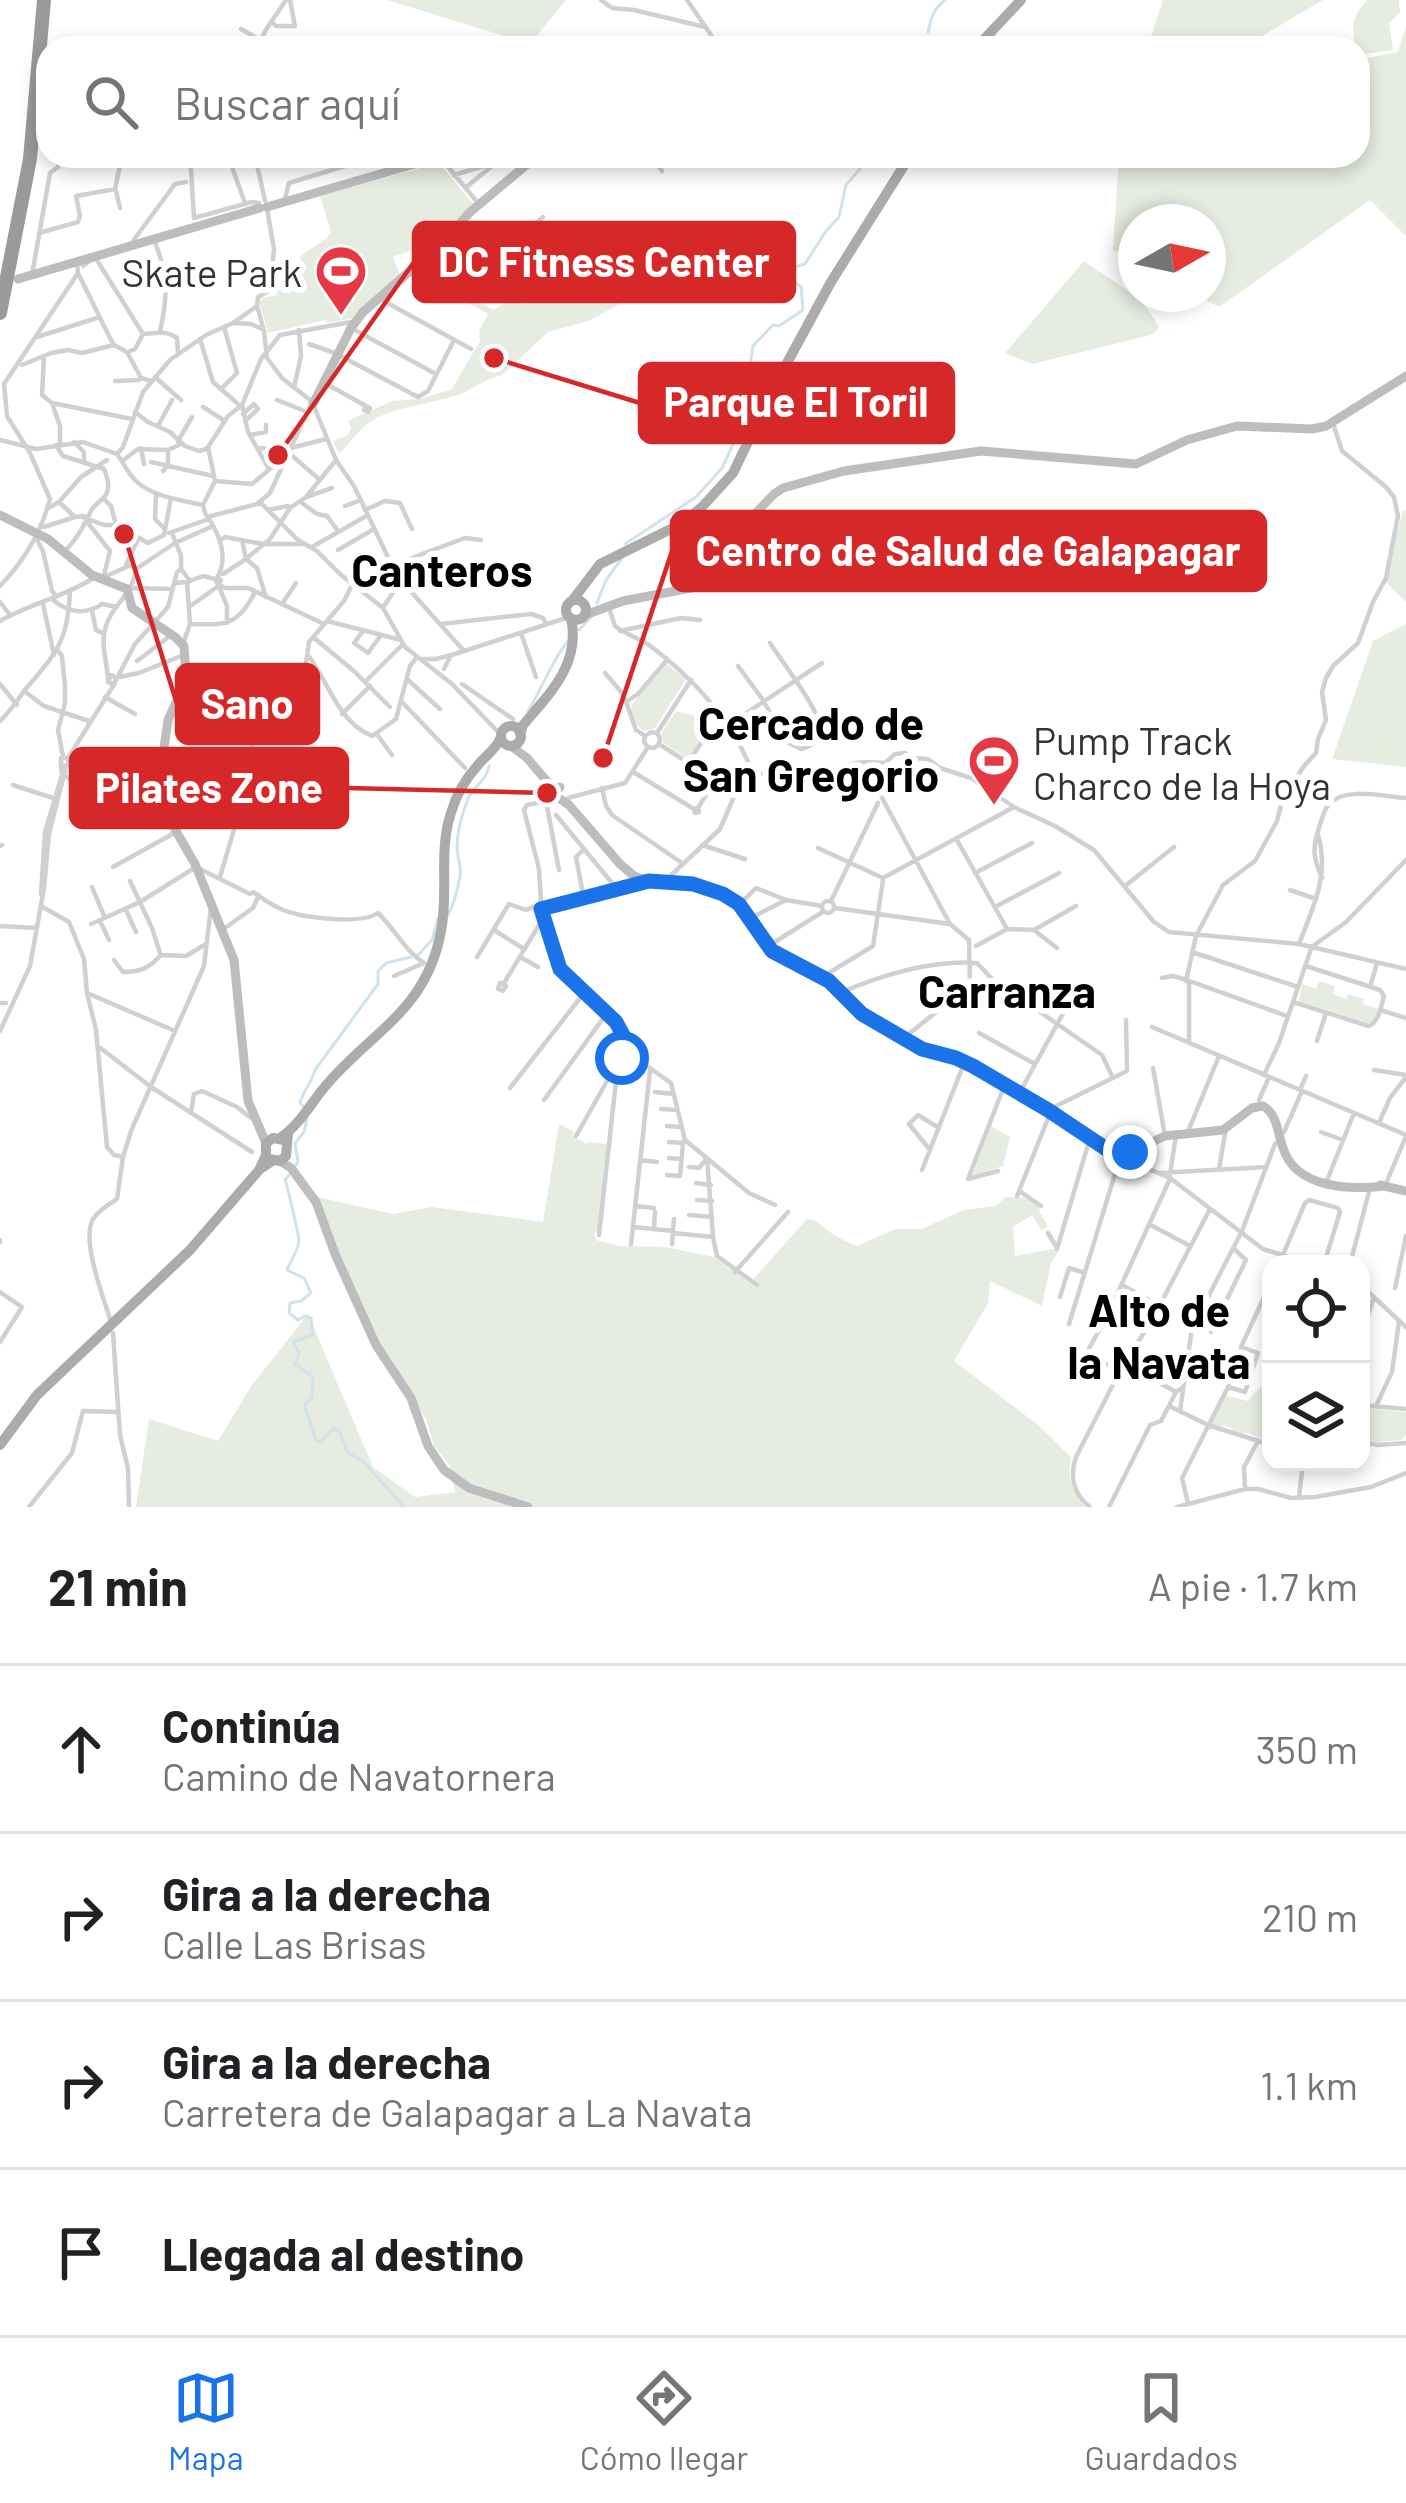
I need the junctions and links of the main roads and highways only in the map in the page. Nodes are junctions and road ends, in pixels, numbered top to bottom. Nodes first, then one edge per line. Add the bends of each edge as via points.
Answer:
1 (42, 0) edge
2 (1021, 0) edge
3 (38, 36) edge
4 (40, 36) edge
5 (989, 36) edge
6 (36, 59) edge
7 (36, 86) edge
8 (36, 94) edge
9 (35, 98) junction
10 (400, 168) edge
11 (523, 168) edge
12 (903, 168) edge
13 (5, 248) edge
14 (12, 283) edge
15 (0, 313) edge
16 (1406, 376) edge
17 (311, 404) road end
18 (1, 519) edge
19 (575, 611) junction
20 (510, 738) junction
21 (274, 1146) junction
22 (1332, 1185) junction
23 (1378, 1186) junction
24 (1406, 1191) edge
25 (0, 1445) edge
26 (528, 1507) edge

1 - 3 highway
1 - 4 highway
2 - 5 main road
6 - 13 highway via 26,157
7 - 9 highway
8 - 9 highway
9 - 14 highway
10 - 14 main road
11 - 17 main road via 353,326
12 - 19 main road via 831,283 733,473 681,524 591,572
13 - 14 highway
14 - 15 highway
16 - 19 main road via 1333,423 1237,426 1136,464 981,451 783,488 723,547 696,587
18 - 21 main road via 39,533 130,590 123,606 175,643 186,680 168,720 160,806 196,867 236,968 250,1113
19 - 20 main road via 567,668
20 - 21 main road via 468,777 450,814 442,929 428,973 392,1024
20 - 22 main road via 636,881 723,894 767,946 922,1049 965,1061 1120,1155 1176,1135 1226,1129 1260,1106 1272,1113 1291,1164
21 - 25 main road via 190,1250 37,1395
21 - 26 main road via 316,1202 370,1333 412,1398 437,1460 460,1483
22 - 23 main road
22 - 23 main road
23 - 24 main road

